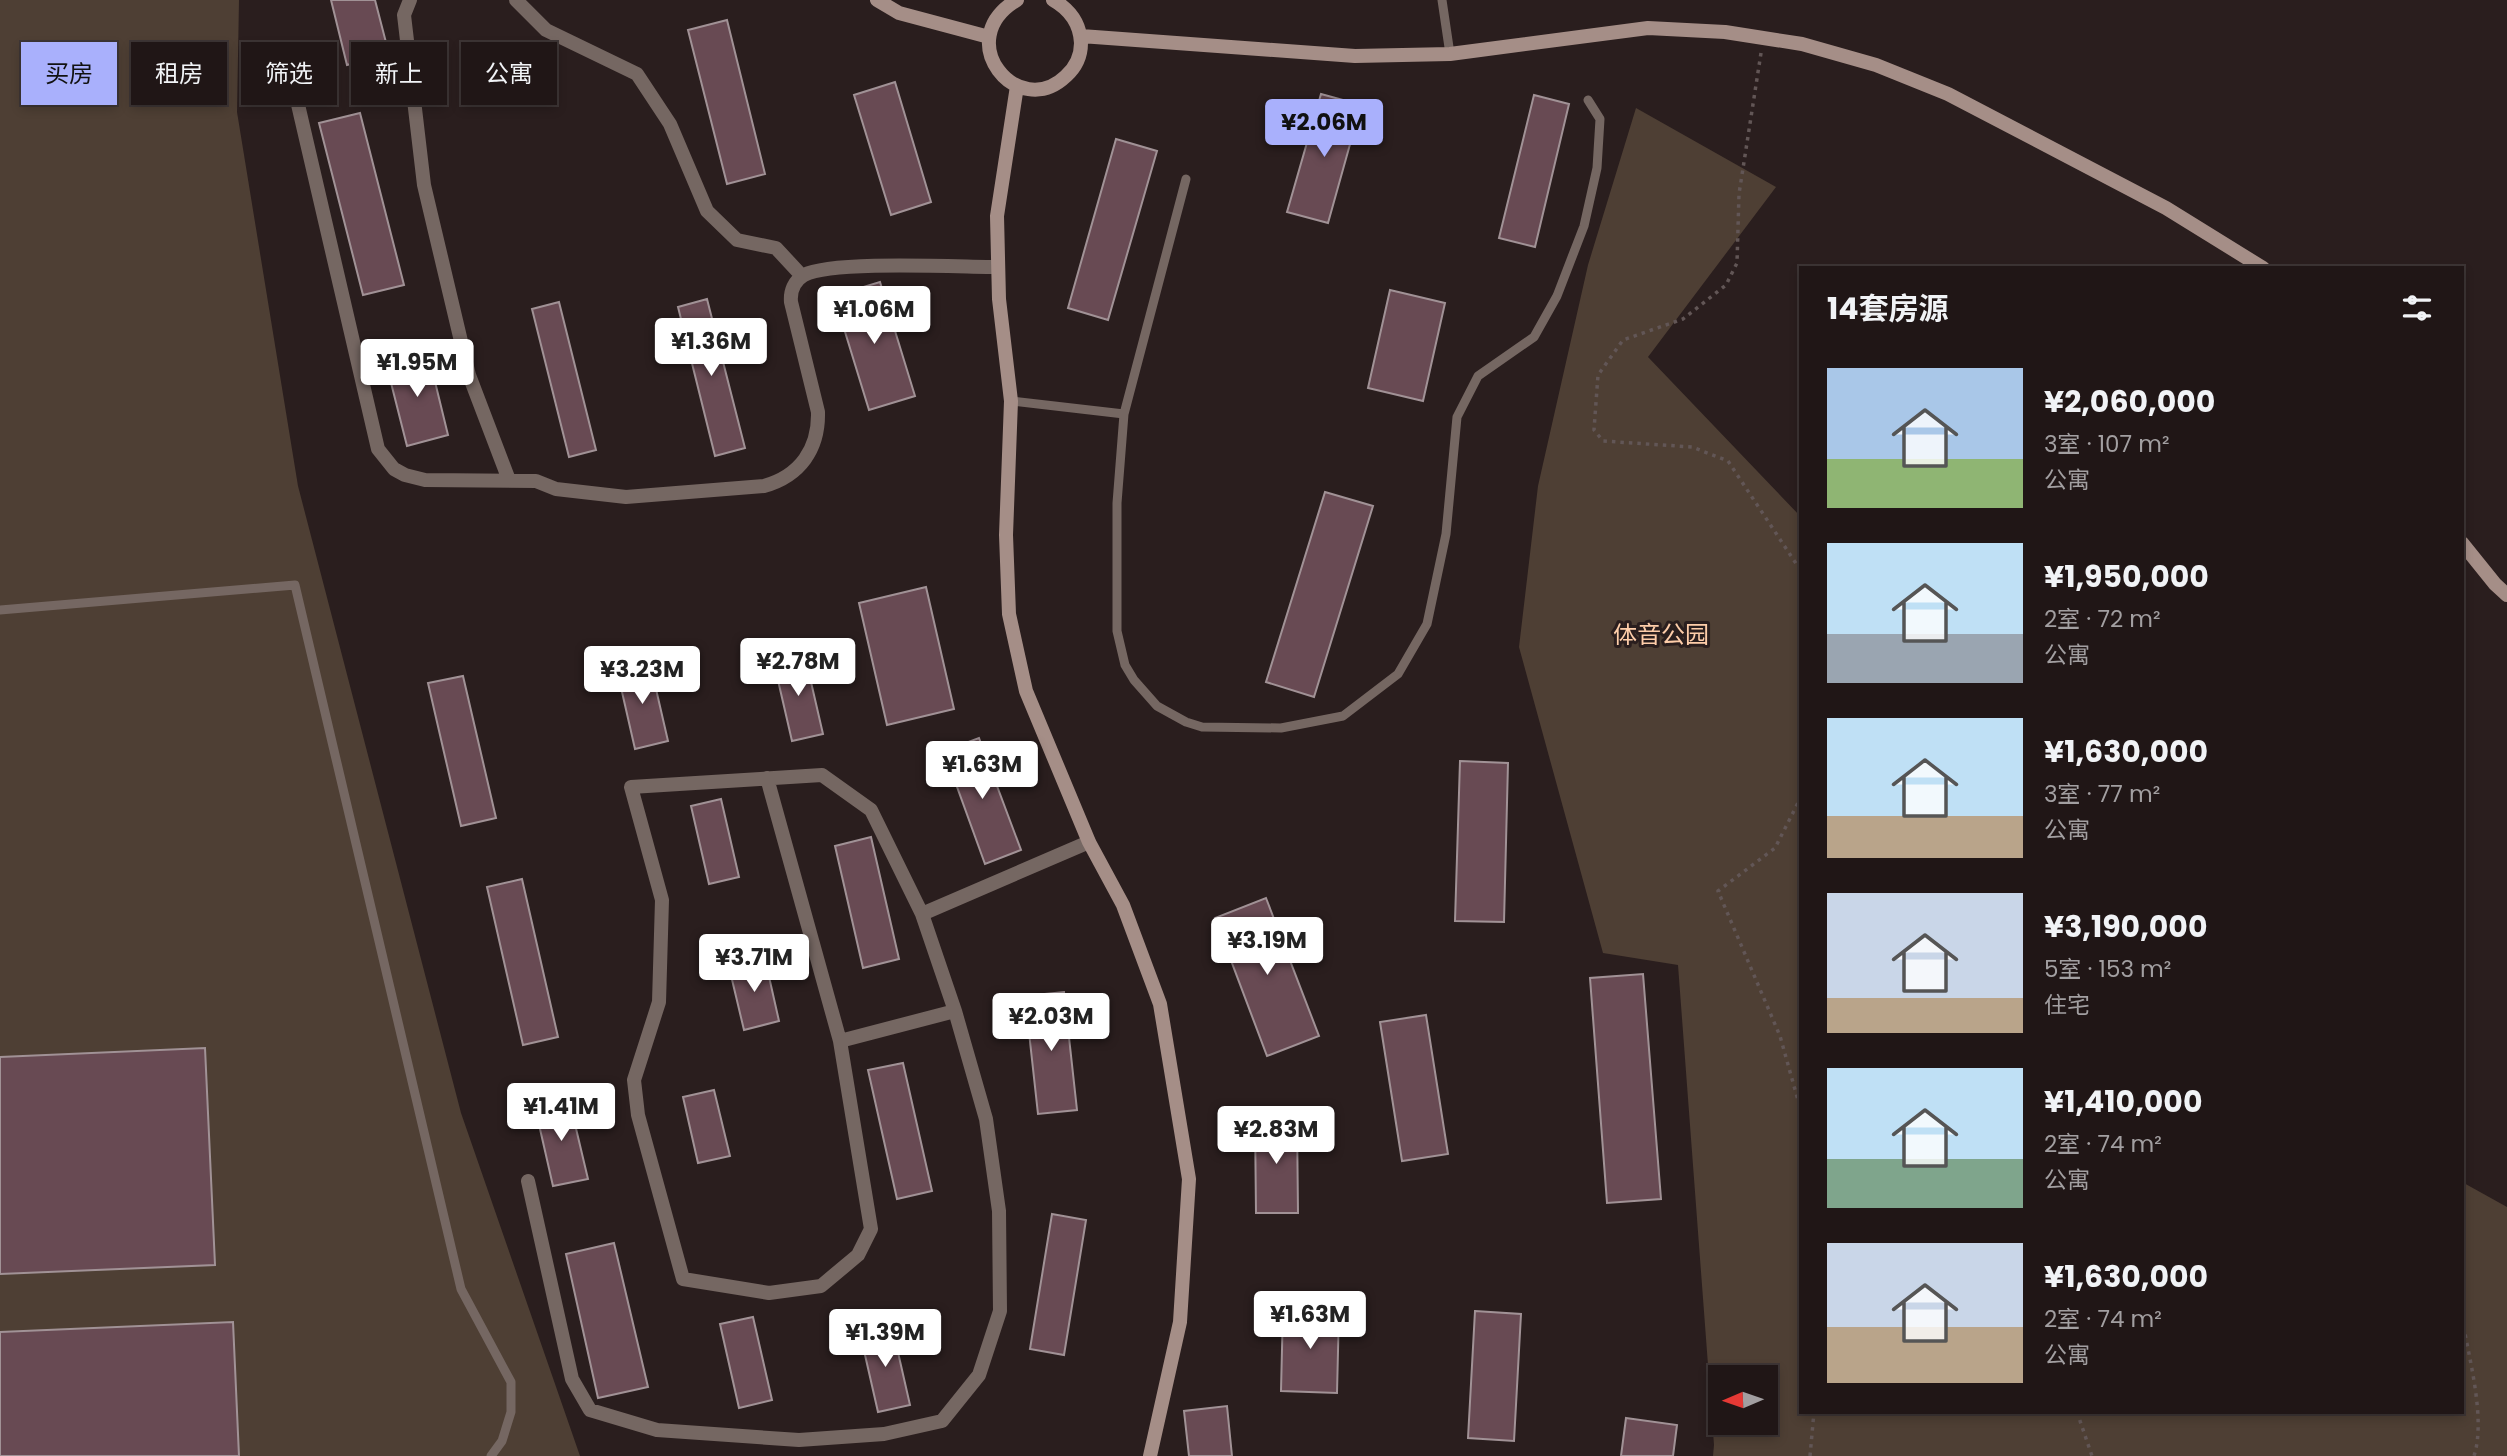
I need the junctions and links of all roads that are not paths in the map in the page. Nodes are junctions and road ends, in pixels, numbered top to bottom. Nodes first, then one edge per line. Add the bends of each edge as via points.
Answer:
1 (410, 0) edge
2 (516, 0) edge
3 (877, 0) edge
4 (1017, 0) edge
5 (1053, 0) edge
6 (1442, 0) edge
7 (1081, 36) junction
8 (989, 37) junction
9 (1450, 54) junction
10 (1017, 86) junction
11 (1588, 100) dead end
12 (298, 105) edge
13 (1186, 179) dead end
14 (2260, 266) edge
15 (998, 267) junction
16 (802, 276) junction
17 (1011, 401) junction
18 (1124, 414) junction
19 (509, 480) junction
20 (2464, 545) edge
21 (2507, 595) edge
22 (0, 611) edge
23 (767, 778) junction
24 (1089, 842) junction
25 (922, 914) junction
26 (955, 1012) junction
27 (840, 1041) junction
28 (528, 1181) dead end
29 (491, 1456) edge
30 (1150, 1456) edge

1 - 19 street via 404,15 424,185 468,375
2 - 16 street via 546,30 637,74 670,124 707,211 737,240 776,248
3 - 8 street via 899,13
4 - 8 street via 998,15
5 - 7 street via 1071,14
6 - 9 lane
7 - 9 street via 1355,56
7 - 10 street via 1078,60 1063,79 1041,89
8 - 10 street via 998,71
9 - 14 street via 1648,28 1764,37 1839,54 1948,94 2166,208
10 - 15 street via 997,216
11 - 18 lane via 1600,119 1597,168 1584,226 1557,296 1534,337 1478,376 1457,417 1446,534 1427,624 1398,674 1343,716 1281,728 1202,727 1157,706 1134,680 1125,665 1117,631 1117,503
12 - 19 street via 384,460 414,478
13 - 18 lane
15 - 16 street via 848,267
15 - 17 street
16 - 19 street via 793,288 791,302 818,423 808,456 793,472 764,486 626,497
17 - 18 lane
17 - 24 street via 1006,535 1009,614 1026,691
20 - 21 street
22 - 29 lane via 295,585 461,1289 511,1382 511,1412 502,1441
23 - 25 street via 822,775 871,810
23 - 27 street
23 - 27 street via 631,787 662,901 659,1002 634,1080 638,1115 683,1279 769,1293 821,1286 858,1255 871,1229
24 - 25 street
24 - 30 street via 1123,905 1160,1004 1189,1179 1180,1322
25 - 26 street
26 - 27 street
26 - 28 street via 986,1119 999,1211 1000,1311 979,1375 942,1421 884,1434 799,1440 657,1430 590,1410 572,1379

